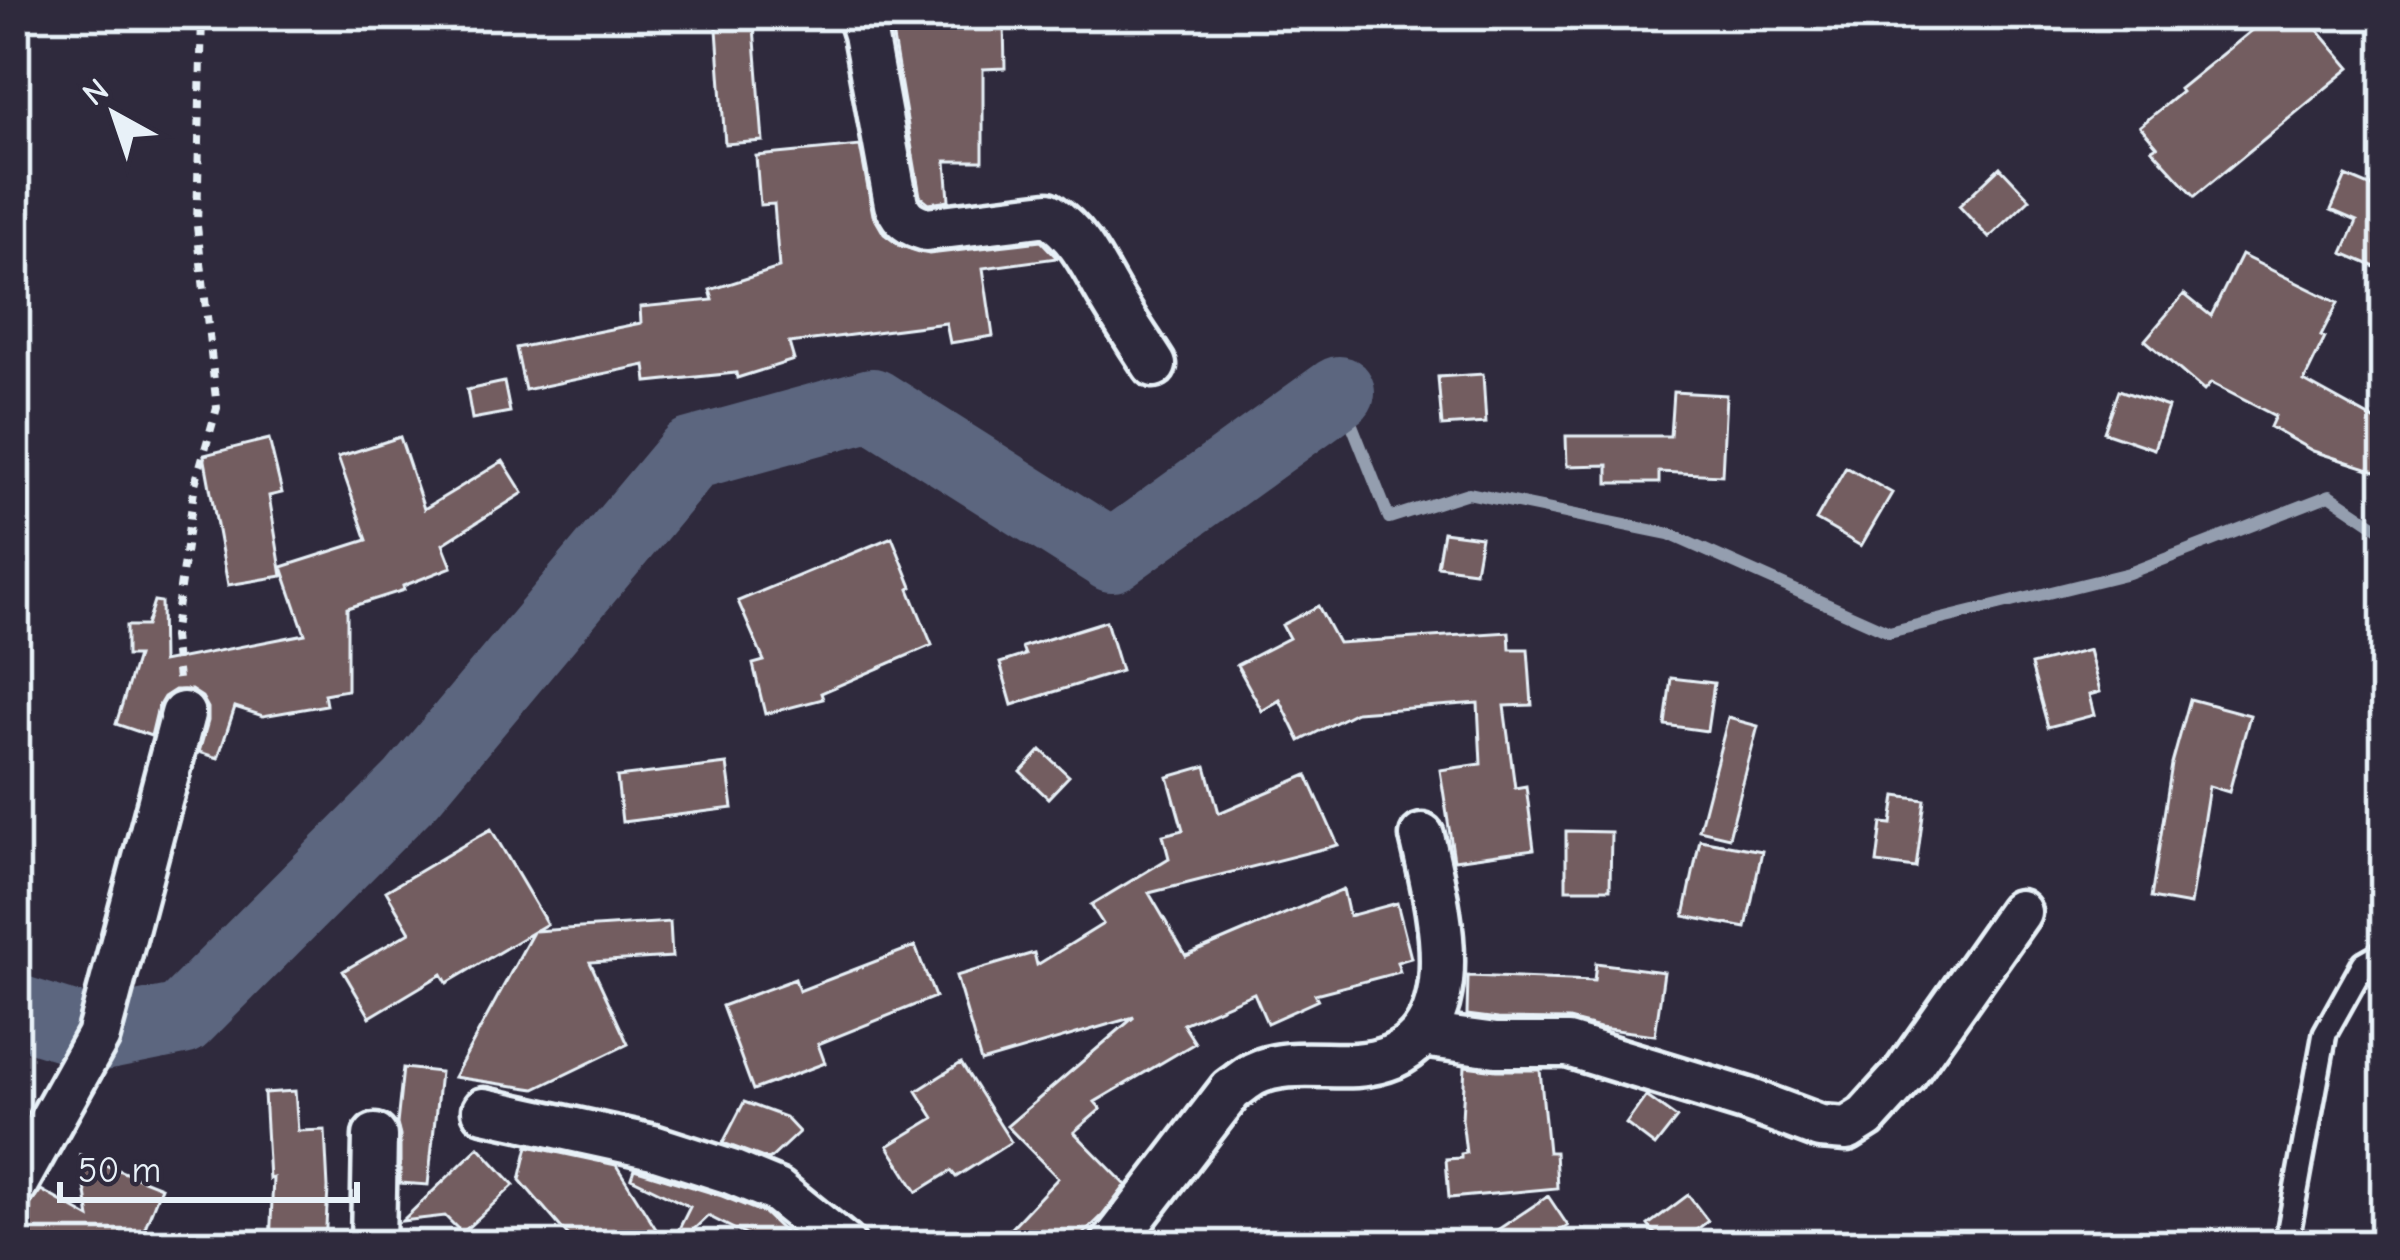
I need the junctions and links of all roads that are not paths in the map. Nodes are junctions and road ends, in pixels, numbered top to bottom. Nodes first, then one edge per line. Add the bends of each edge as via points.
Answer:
1 (859, 15) edge
2 (1154, 365) dead end
3 (183, 714) road end
4 (1422, 836) dead end
5 (2018, 913) dead end
6 (2385, 951) edge
7 (1422, 1035) junction
8 (484, 1110) dead end
9 (375, 1136) dead end
10 (15, 1185) edge
11 (373, 1245) edge
12 (844, 1245) edge
13 (1112, 1245) edge
14 (2286, 1245) edge

1 - 2 street via 901,215 926,229 1048,214 1084,248
3 - 10 street via 98,1036
4 - 7 street via 1444,963
5 - 7 street via 1905,1074 1847,1129 1568,1045
6 - 14 lane via 2364,963 2325,1034
7 - 13 street via 1362,1064 1256,1072 1231,1090
8 - 12 street via 731,1172 777,1191
9 - 11 street

